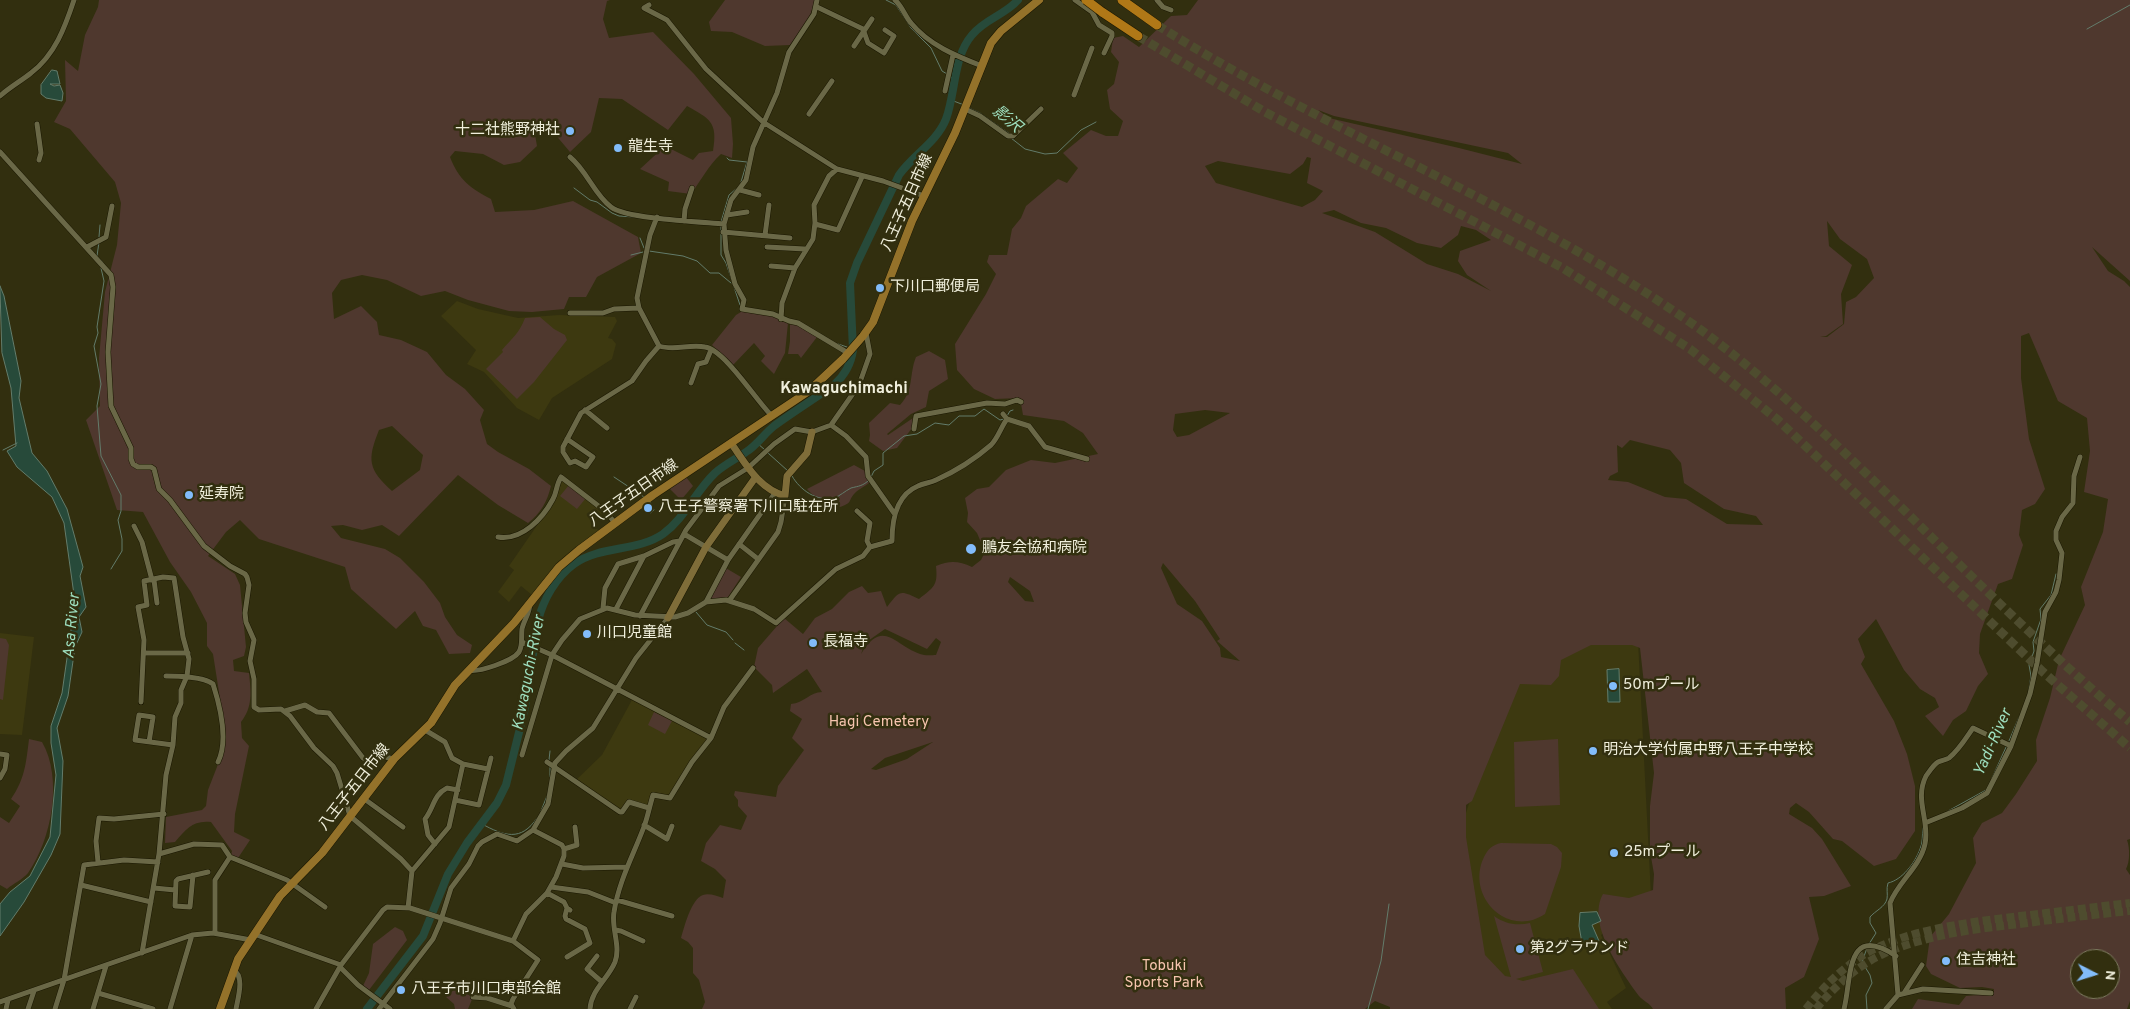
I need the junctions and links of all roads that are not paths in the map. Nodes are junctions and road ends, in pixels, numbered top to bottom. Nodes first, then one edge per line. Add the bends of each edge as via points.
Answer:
1 (74, 0) edge
2 (817, 0) edge
3 (896, 0) edge
4 (1039, 0) edge
5 (1075, 0) edge
6 (1086, 0) edge
7 (1100, 0) edge
8 (1122, 0) edge
9 (1157, 0) edge
10 (649, 6) dead end
11 (817, 6) junction
12 (1171, 10) dead end
13 (1092, 12) junction
14 (872, 19) dead end
15 (1157, 24) tunnel mouth
16 (884, 30) dead end
17 (864, 33) junction
18 (1138, 36) tunnel mouth
19 (854, 46) dead end
20 (1092, 48) dead end
21 (1104, 53) dead end
22 (955, 56) junction
23 (982, 66) junction
24 (832, 81) dead end
25 (946, 90) dead end
26 (1074, 95) dead end
27 (0, 96) edge
28 (966, 107) junction
29 (1042, 110) dead end
30 (808, 114) dead end
31 (763, 122) junction
32 (37, 124) dead end
33 (0, 152) edge
34 (570, 157) dead end
35 (39, 160) dead end
36 (837, 169) junction
37 (862, 177) junction
38 (692, 188) dead end
39 (740, 190) junction
40 (759, 195) dead end
41 (924, 196) junction
42 (769, 205) dead end
43 (112, 206) dead end
44 (747, 212) dead end
45 (727, 215) junction
46 (657, 217) junction
47 (684, 221) junction
48 (722, 224) junction
49 (815, 224) junction
50 (724, 232) junction
51 (765, 236) junction
52 (778, 237) junction
53 (790, 238) dead end
54 (87, 247) junction
55 (767, 247) dead end
56 (777, 248) junction
57 (805, 250) junction
58 (771, 266) dead end
59 (794, 268) junction
60 (639, 308) junction
61 (570, 313) dead end
62 (781, 319) junction
63 (865, 335) junction
64 (658, 346) junction
65 (711, 350) junction
66 (848, 353) junction
67 (691, 383) dead end
68 (1021, 402) dead end
69 (585, 410) junction
70 (772, 416) junction
71 (831, 426) junction
72 (607, 428) dead end
73 (914, 429) dead end
74 (812, 432) junction
75 (567, 439) junction
76 (731, 443) junction
77 (2080, 457) dead end
78 (1087, 459) dead end
79 (747, 466) junction
80 (755, 478) junction
81 (776, 493) junction
82 (785, 496) junction
83 (858, 511) dead end
84 (894, 513) junction
85 (615, 523) junction
86 (134, 526) dead end
87 (684, 534) junction
88 (498, 537) dead end
89 (680, 541) junction
90 (739, 544) junction
91 (706, 547) junction
92 (870, 547) junction
93 (644, 556) junction
94 (758, 559) junction
95 (728, 560) junction
96 (153, 580) junction
97 (729, 601) junction
98 (706, 602) junction
99 (157, 603) dead end
100 (530, 603) junction
101 (603, 608) junction
102 (616, 609) junction
103 (640, 616) junction
104 (668, 618) junction
105 (522, 642) junction
106 (188, 653) junction
107 (144, 654) junction
108 (552, 655) junction
109 (753, 668) dead end
110 (468, 670) junction
111 (166, 676) dead end
112 (187, 676) junction
113 (616, 689) junction
114 (141, 702) dead end
115 (285, 711) junction
116 (425, 730) junction
117 (711, 738) junction
118 (149, 742) junction
119 (173, 745) junction
120 (2011, 746) junction
121 (0, 754) edge
122 (522, 755) dead end
123 (490, 758) dead end
124 (394, 759) junction
125 (218, 762) dead end
126 (550, 763) junction
127 (463, 764) junction
128 (488, 769) junction
129 (0, 778) edge
130 (458, 790) junction
131 (363, 798) junction
132 (455, 800) junction
133 (649, 808) junction
134 (164, 814) junction
135 (350, 816) junction
136 (1925, 823) junction
137 (644, 825) junction
138 (672, 826) dead end
139 (403, 827) dead end
140 (575, 828) dead end
141 (533, 830) junction
142 (435, 844) junction
143 (564, 848) junction
144 (159, 854) junction
145 (230, 857) junction
146 (98, 862) junction
147 (158, 862) junction
148 (562, 864) junction
149 (626, 867) junction
150 (412, 871) junction
151 (208, 872) dead end
152 (193, 876) junction
153 (291, 884) junction
154 (81, 885) junction
155 (551, 887) junction
156 (154, 888) junction
157 (175, 890) junction
158 (547, 893) junction
159 (151, 902) junction
160 (616, 902) junction
161 (325, 907) dead end
162 (408, 908) junction
163 (672, 916) dead end
164 (440, 918) junction
165 (615, 930) junction
166 (215, 933) junction
167 (192, 935) junction
168 (252, 937) junction
169 (513, 940) junction
170 (643, 941) dead end
171 (142, 953) junction
172 (598, 956) dead end
173 (1896, 956) junction
174 (567, 957) dead end
175 (1922, 965) dead end
176 (106, 966) junction
177 (340, 966) junction
178 (233, 970) junction
179 (64, 980) junction
180 (602, 982) junction
181 (34, 991) junction
182 (98, 993) junction
183 (1991, 993) dead end
184 (1901, 994) junction
185 (473, 997) dead end
186 (636, 997) dead end
187 (8, 1000) junction
188 (0, 1002) edge
189 (130, 1002) junction
190 (381, 1006) edge
191 (513, 1008) edge
192 (6, 1009) edge
193 (28, 1009) edge
194 (55, 1009) edge
195 (93, 1009) edge
196 (128, 1009) edge
197 (153, 1009) edge
198 (170, 1009) edge
199 (220, 1009) edge
200 (236, 1009) edge
201 (316, 1009) edge
202 (390, 1009) edge
203 (590, 1009) edge
204 (630, 1009) edge
205 (1844, 1009) edge
206 (1886, 1009) edge

1 - 27 street via 60,37 50,53 34,71
2 - 11 street
3 - 22 street via 923,35
4 - 23 main road, 八王子五日市線 via 994,37
5 - 13 street
6 - 18 highway, bridge
7 - 13 street
8 - 15 highway
9 - 12 street
10 - 31 street via 644,8 666,20 706,69
11 - 17 street via 863,29
11 - 31 street via 789,52 777,93
13 - 21 street via 1099,24 1112,33
14 - 17 street
16 - 17 street via 894,36 884,53 868,43
17 - 19 street
20 - 26 street
22 - 23 street
22 - 25 street
23 - 28 main road, 八王子五日市線
24 - 30 street
28 - 29 street via 1011,136
28 - 41 main road, 八王子五日市線
31 - 36 street
31 - 39 street
32 - 35 street
33 - 54 street
34 - 46 street via 585,171 611,207 622,212
36 - 37 street
36 - 49 street via 829,176 814,205
37 - 41 street via 888,182
37 - 49 street via 838,230
38 - 47 street
39 - 40 street
39 - 45 street
41 - 63 main road, 八王子五日市線
42 - 51 street
43 - 54 street via 106,236
44 - 45 street
45 - 48 street
46 - 47 street
46 - 60 street via 640,280
47 - 48 street
48 - 50 street
49 - 57 street via 813,239
50 - 51 street
50 - 62 street via 735,284 744,300 742,310 773,314
51 - 52 street
52 - 53 street
52 - 56 street
54 - 115 street via 113,280 108,352 110,400 132,448 131,460 138,466 154,469 159,489 204,546 247,577 249,585 244,613 254,640 250,660 254,707
55 - 56 street
56 - 57 street
57 - 59 street
58 - 59 street
59 - 62 street via 782,303
60 - 61 street
60 - 64 street
62 - 66 street via 798,323
63 - 66 main road, 八王子五日市線
63 - 71 street via 870,354 859,386
64 - 65 street via 708,347
64 - 69 street via 632,381
65 - 67 street via 706,362 698,364
65 - 70 street via 745,382
66 - 70 main road, 八王子五日市線 via 816,386
68 - 73 street via 987,403 916,416
69 - 72 street
69 - 75 street
70 - 76 main road, 八王子五日市線
71 - 74 street
71 - 84 street via 866,457 869,477
74 - 79 street via 795,429
74 - 82 street via 805,456 789,473
75 - 75 street via 593,457 586,467 575,461 570,463 563,452
76 - 79 street
76 - 85 main road, 八王子五日市線
77 - 120 street via 2074,476 2073,502 2056,531 2062,553 2059,580 2044,612 2030,694
78 - 84 street via 1045,448 1029,426 1006,418 991,444 948,474 912,489
79 - 80 street
79 - 87 street via 719,486
80 - 81 street
80 - 91 street
81 - 82 street
81 - 90 street
82 - 94 street via 781,525
83 - 92 street via 870,523 867,541
84 - 92 street via 892,541
85 - 88 street via 605,511 561,477 554,498 540,518 524,532
85 - 100 main road, 八王子五日市線 via 564,562
86 - 96 street
87 - 89 street
87 - 91 street
89 - 93 street
89 - 103 street
90 - 94 street
90 - 95 street
91 - 95 street
91 - 104 street
92 - 97 street via 863,556 836,568 776,623 754,609
93 - 101 street via 618,564 605,588
93 - 102 street
94 - 97 street
95 - 98 street
96 - 99 street
96 - 106 street via 174,578
96 - 107 street via 144,582 147,605 138,607
97 - 98 street
98 - 104 street via 688,613
100 - 105 street via 522,628
100 - 110 main road, 八王子五日市線
101 - 102 street
101 - 108 street via 578,621
102 - 103 street
103 - 104 street
104 - 113 street
105 - 108 street
105 - 110 street via 519,653 513,657 476,671
106 - 107 street
106 - 112 street
107 - 114 street
108 - 113 street
108 - 122 street
109 - 117 street via 724,707
110 - 116 main road, 八王子五日市線 via 451,689
111 - 112 street
112 - 119 street via 175,717
112 - 125 street via 213,684 223,738
113 - 117 street
113 - 126 street via 593,728
115 - 124 street via 305,705 317,712 329,713 363,758 373,761 385,757
115 - 135 street via 333,766
116 - 124 main road, 八王子五日市線
116 - 127 street via 445,742 455,761
117 - 133 street via 670,798 653,795
118 - 118 street via 153,717 139,715 135,740
118 - 119 street
119 - 134 street via 166,775
120 - 136 street via 1987,794
120 - 136 street via 1973,728 1948,759 1936,762 1926,776 1921,798
121 - 129 street via 7,755
123 - 128 street
124 - 131 main road, 八王子五日市線
126 - 133 street via 620,812 629,802
126 - 141 street via 550,798
127 - 128 street
127 - 130 street
128 - 132 street via 479,805
130 - 132 street
130 - 142 street via 447,788 437,795 432,811 425,819 428,835
131 - 135 main road, 八王子五日市線
131 - 139 street
132 - 142 street via 449,827
133 - 137 street
134 - 144 street
134 - 146 street via 99,818
135 - 150 street
135 - 153 main road, 八王子五日市線 via 322,853
136 - 173 street via 1923,850 1890,903
137 - 138 street via 667,839
137 - 149 street
140 - 143 street via 577,845
141 - 143 street
141 - 164 street via 517,840 497,834 480,844 452,888
142 - 150 street
143 - 148 street
144 - 145 street via 204,843 222,845
144 - 147 street
145 - 153 street
145 - 166 street via 216,880
146 - 147 street
146 - 154 street via 84,865
147 - 156 street
148 - 149 street via 583,868
148 - 155 street
149 - 160 street
150 - 162 street
151 - 152 street
152 - 157 street via 178,879
152 - 157 street via 190,907 174,905
153 - 161 street
153 - 168 main road, 八王子五日市線
154 - 159 street
154 - 179 street
155 - 158 street
155 - 160 street via 588,892
156 - 157 street
156 - 159 street
158 - 169 street via 526,914
158 - 174 street via 564,902 569,909 566,919 584,929 590,943
159 - 171 street
160 - 163 street
160 - 165 street via 613,914
162 - 164 street
162 - 177 street via 385,908
164 - 169 street
164 - 190 street via 425,951
165 - 170 street
165 - 180 street via 615,962
166 - 167 street
166 - 168 street
167 - 171 street
167 - 198 street
168 - 177 street
168 - 178 main road, 八王子五日市線
169 - 191 street via 538,960 518,989
171 - 176 street
172 - 180 street via 587,970
173 - 184 street
173 - 205 street via 1880,946 1859,949 1850,966
175 - 184 street
176 - 179 street
176 - 182 street
177 - 190 street
177 - 201 street
178 - 199 main road, 八王子五日市線
178 - 200 street via 240,978
179 - 181 street
179 - 194 street
180 - 203 street via 590,1000
181 - 187 street
181 - 193 street
182 - 189 street
182 - 195 street
183 - 184 street via 1923,988
184 - 206 street
185 - 191 street via 487,998
186 - 204 street
187 - 188 street
187 - 192 street
189 - 196 street
189 - 197 street
190 - 202 street

